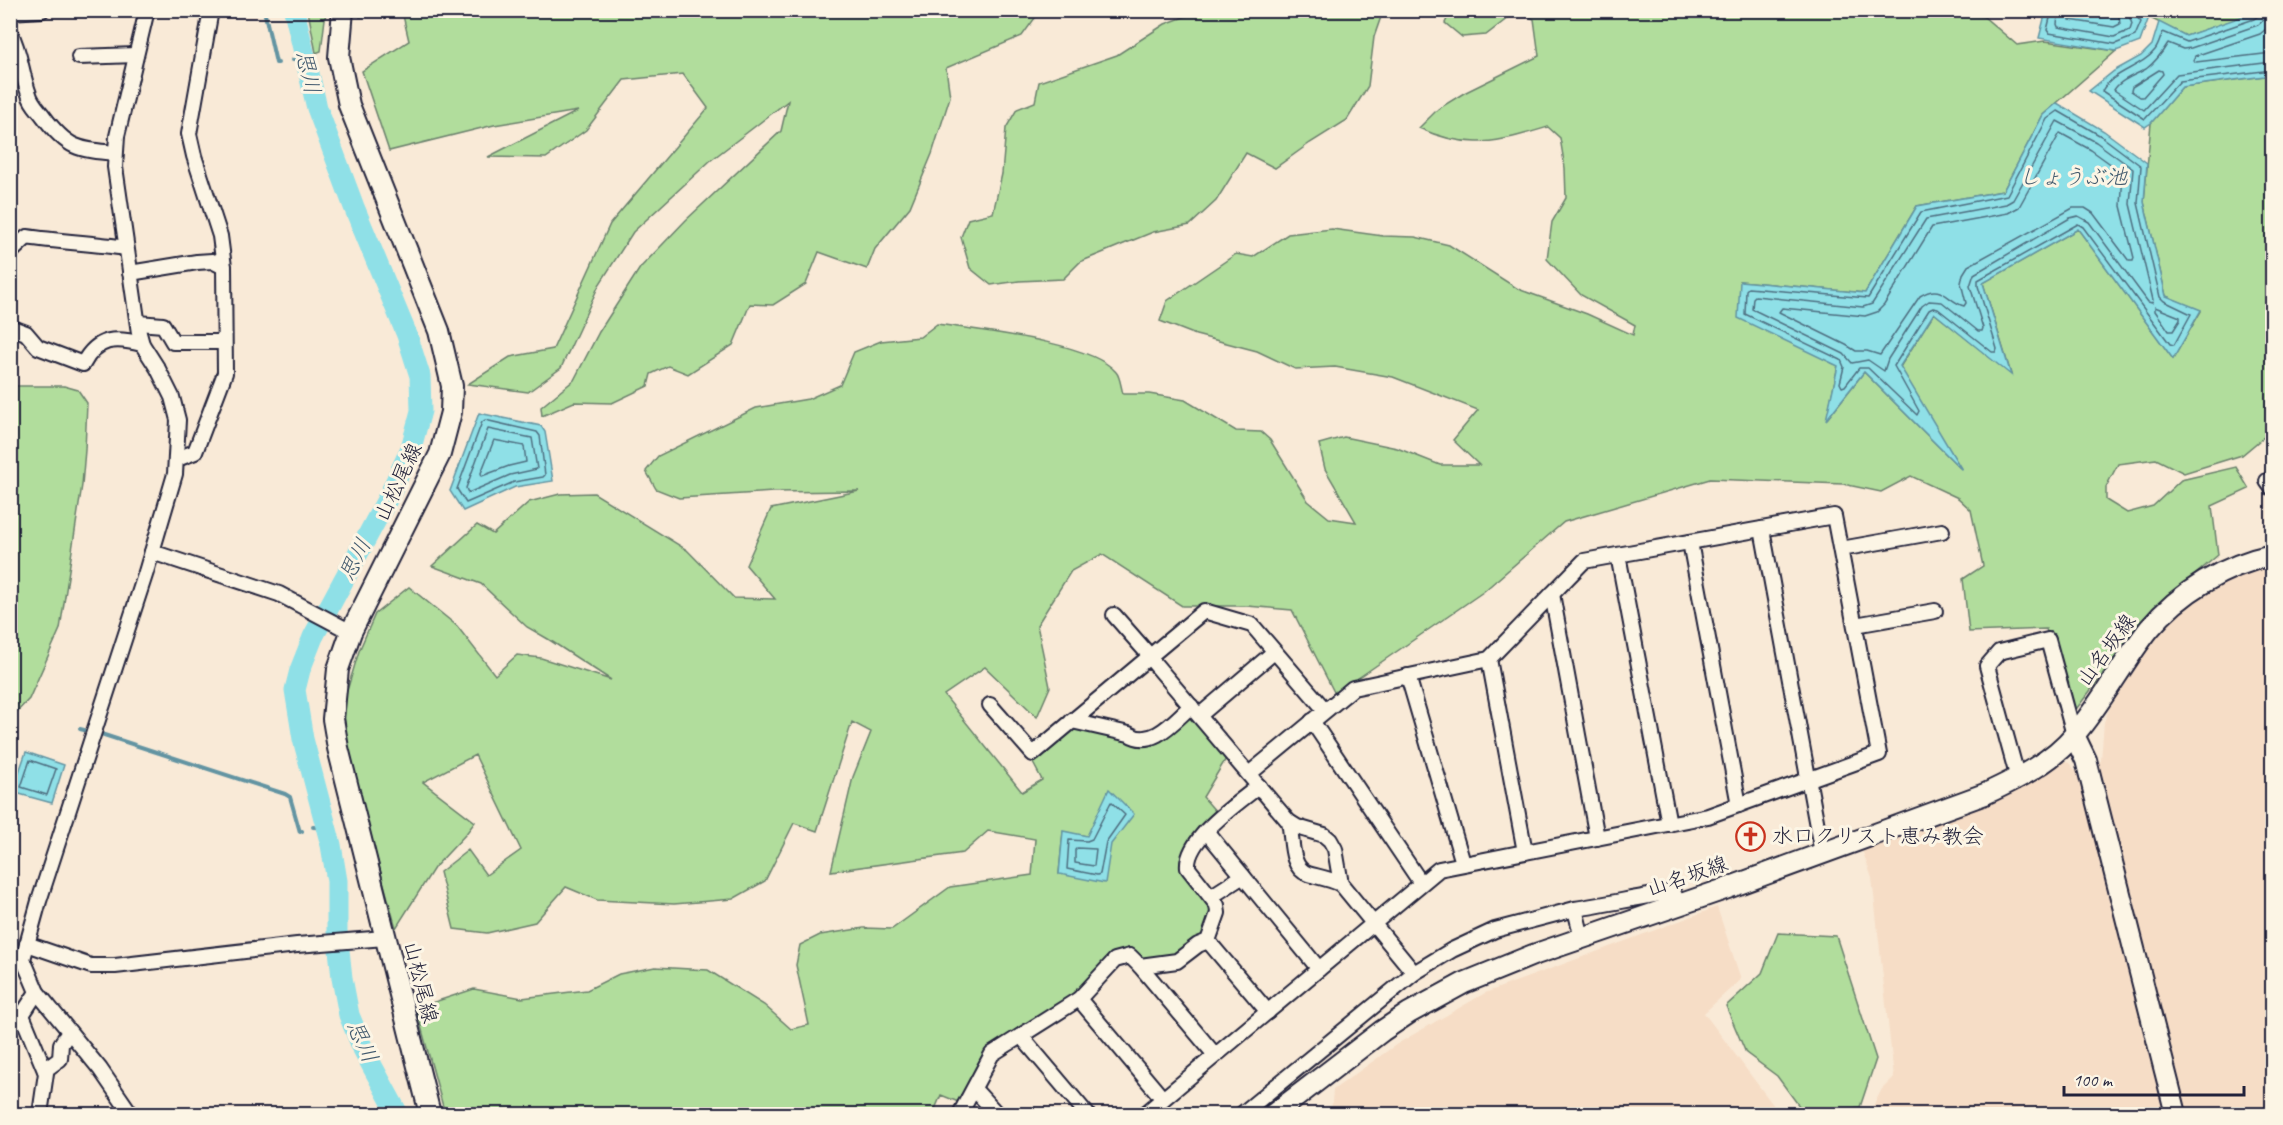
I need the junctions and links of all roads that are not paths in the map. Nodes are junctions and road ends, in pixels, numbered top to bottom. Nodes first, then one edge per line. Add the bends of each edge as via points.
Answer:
1 (42, 10) edge
2 (147, 10) edge
3 (211, 10) edge
4 (343, 10) edge
5 (10, 12) edge
6 (10, 32) edge
7 (136, 55) junction
8 (79, 57) dead end
9 (116, 153) junction
10 (126, 248) junction
11 (10, 253) edge
12 (224, 267) junction
13 (130, 273) junction
14 (138, 322) junction
15 (10, 327) edge
16 (224, 342) junction
17 (142, 344) junction
18 (177, 459) junction
19 (1762, 529) junction
20 (1942, 531) dead end
21 (1690, 542) junction
22 (1840, 549) junction
23 (152, 552) junction
24 (1618, 555) junction
25 (2272, 555) edge
26 (1552, 594) junction
27 (1935, 611) dead end
28 (1114, 615) dead end
29 (1855, 625) junction
30 (344, 628) junction
31 (1274, 652) junction
32 (1150, 657) junction
33 (1489, 659) junction
34 (1408, 676) junction
35 (990, 705) dead end
36 (1196, 711) junction
37 (1325, 711) junction
38 (1072, 721) junction
39 (1312, 721) junction
40 (2074, 735) junction
41 (1249, 774) junction
42 (2018, 779) junction
43 (1809, 782) junction
44 (1259, 786) junction
45 (1739, 805) junction
46 (1288, 822) junction
47 (1669, 824) junction
48 (1206, 831) junction
49 (1597, 838) junction
50 (1525, 852) junction
51 (1822, 853) junction
52 (1463, 863) junction
53 (1243, 876) junction
54 (1421, 883) junction
55 (1341, 884) junction
56 (1212, 896) junction
57 (1679, 904) junction
58 (1575, 909) junction
59 (1373, 924) junction
60 (385, 938) junction
61 (1582, 938) junction
62 (1208, 941) junction
63 (27, 944) junction
64 (1140, 966) junction
65 (1320, 969) junction
66 (1414, 973) junction
67 (37, 992) junction
68 (1079, 999) junction
69 (1268, 1012) junction
70 (22, 1015) junction
71 (10, 1024) edge
72 (69, 1032) junction
73 (1021, 1036) junction
74 (1215, 1055) junction
75 (45, 1070) junction
76 (974, 1089) junction
77 (1163, 1099) junction
78 (1288, 1110) edge
79 (40, 1114) edge
80 (131, 1114) edge
81 (430, 1114) edge
82 (960, 1114) edge
83 (997, 1114) edge
84 (1087, 1114) edge
85 (1145, 1114) edge
86 (1242, 1114) edge
87 (2176, 1114) edge

1 - 5 street
2 - 7 street
3 - 12 street via 189,134 220,236
4 - 30 main road, 山松尾線 via 339,57 349,105 439,331 452,386 451,412 440,454
6 - 9 street via 19,49 29,98 56,133 71,145
7 - 8 street
7 - 9 street
9 - 10 street
10 - 11 street via 27,237
10 - 13 street
12 - 13 street via 212,261
12 - 16 street
13 - 14 street
14 - 16 street via 164,325 173,342
14 - 17 street
15 - 17 street via 26,333 38,346 82,364 94,348 107,341
16 - 18 street via 225,373 195,452
17 - 18 street via 172,397 178,420
18 - 23 street
19 - 21 street
19 - 22 street via 1834,516
19 - 43 street
20 - 22 street
21 - 24 street
21 - 45 street
22 - 29 street
23 - 30 street via 279,594
23 - 63 street
24 - 26 street via 1584,561
24 - 47 street
25 - 40 main road, 山名坂線 via 2221,573 2191,590 2165,613
26 - 33 street
26 - 49 street
27 - 29 street
28 - 32 street
29 - 43 street via 1879,754
30 - 60 main road, 山松尾線 via 333,719
31 - 32 street via 1252,625 1204,611
31 - 36 street
31 - 37 street
32 - 36 street
32 - 38 street
33 - 34 street
33 - 50 street
34 - 37 street via 1353,688
34 - 52 street
35 - 38 street via 1033,754
36 - 38 street via 1154,738 1136,739
36 - 41 street
37 - 39 street
39 - 41 street
39 - 54 street
40 - 42 main road, 山名坂線
40 - 42 street via 2048,640 1999,652 1987,666
40 - 87 main road via 2088,767
41 - 44 street
42 - 51 main road, 山名坂線
43 - 45 street
43 - 51 street
44 - 46 street
44 - 48 street
45 - 47 street
46 - 55 street via 1330,840
46 - 55 street via 1299,868
47 - 49 street
48 - 53 street
48 - 56 street via 1187,860 1188,868
49 - 50 street
50 - 52 street
51 - 57 main road, 山名坂線
52 - 54 street via 1440,868
53 - 56 street
53 - 65 street
54 - 59 street
55 - 59 street
56 - 62 street via 1218,913
57 - 58 street via 1673,892
57 - 61 main road, 山名坂線
58 - 61 street
58 - 66 street via 1495,930
59 - 65 street
59 - 66 street
60 - 63 street via 115,966 91,966
60 - 81 main road, 山松尾線
61 - 78 main road, 山名坂線 via 1488,973 1429,1002 1354,1051
62 - 64 street via 1177,961
62 - 69 street
63 - 67 street via 24,959
64 - 68 street via 1130,956 1115,960
64 - 74 street
65 - 69 street
66 - 86 street
67 - 70 street
67 - 72 street
68 - 73 street
68 - 77 street
69 - 74 street
70 - 71 street
70 - 75 street
72 - 75 street via 61,1044 60,1059
72 - 80 street
73 - 76 street via 992,1054
73 - 84 street
74 - 77 street
75 - 79 street
76 - 82 street
76 - 83 street
77 - 85 street

